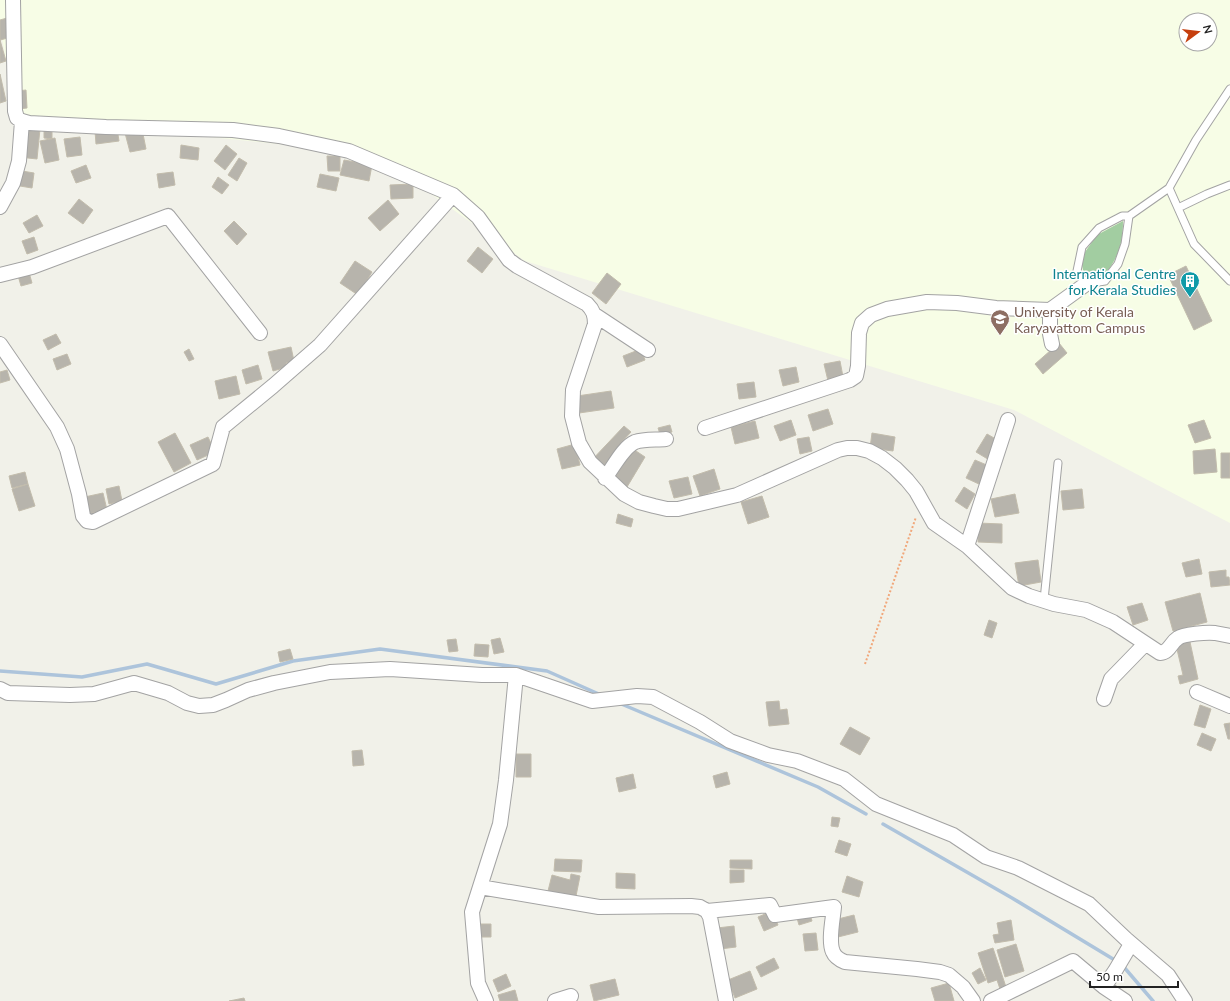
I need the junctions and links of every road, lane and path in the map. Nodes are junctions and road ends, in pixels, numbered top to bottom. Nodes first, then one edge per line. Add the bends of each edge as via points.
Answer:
1 (13, 0) edge
2 (1230, 89) edge
3 (22, 122) junction
4 (1230, 185) edge
5 (1169, 188) junction
6 (453, 195) junction
7 (0, 207) edge
8 (1178, 208) junction
9 (1129, 216) junction
10 (0, 275) edge
11 (1230, 281) edge
12 (1086, 284) junction
13 (1050, 310) junction
14 (594, 315) junction
15 (260, 333) dead end
16 (0, 344) edge
17 (1052, 344) dead end
18 (648, 350) dead end
19 (1008, 420) dead end
20 (705, 428) dead end
21 (666, 439) dead end
22 (1058, 463) dead end
23 (606, 478) junction
24 (922, 501) junction
25 (967, 546) junction
26 (1044, 600) junction
27 (1230, 636) edge
28 (1145, 644) junction
29 (865, 664) dead end
30 (516, 675) junction
31 (0, 689) edge
32 (1197, 692) dead end
33 (1104, 699) dead end
34 (1230, 706) edge
35 (480, 887) junction
36 (707, 910) junction
37 (1131, 944) junction
38 (1104, 986) junction
39 (571, 996) dead end
40 (486, 1001) edge
41 (555, 1001) edge
42 (726, 1001) edge
43 (973, 1001) edge
44 (992, 1001) edge
45 (1125, 1001) edge
46 (1185, 1001) edge

1 - 3 street via 15,111 17,118
2 - 5 lane via 1196,140
3 - 6 street via 232,130 279,136 349,150
3 - 7 street via 19,161 13,183
4 - 8 lane
5 - 8 lane
5 - 9 lane
6 - 14 street via 478,217 509,260 587,304
6 - 16 street via 320,345 223,427 213,464 93,522 87,521 83,516 67,449 57,426
8 - 11 lane via 1194,244
9 - 12 lane via 1125,244 1118,264 1106,281
9 - 12 lane via 1122,216 1100,228 1082,248 1077,271
10 - 15 street via 32,267 168,216
12 - 13 street
13 - 17 street
13 - 20 street via 927,302 887,309 871,315 862,323 858,333 856,376 850,380
14 - 18 street
14 - 23 street via 595,324 573,390 572,416 579,444 590,462
19 - 25 street
21 - 23 street via 630,445
22 - 26 lane
23 - 24 street via 624,494 639,502 678,509 736,495 823,456 847,448 857,448 882,458 916,491
24 - 25 street via 934,523
24 - 29 path
25 - 26 street via 1012,588
26 - 28 street via 1086,610 1112,622
27 - 28 street via 1214,633 1182,636 1176,639 1165,653 1160,653
28 - 33 street via 1111,679
30 - 31 street via 390,669 330,672 274,683 248,690 213,705 199,706 134,683 94,694 8,693
30 - 35 street via 500,824
30 - 37 street via 592,700 653,697 730,741 768,755 797,761 844,779 876,804 952,835 986,857 1018,868 1089,904
32 - 34 street
35 - 36 street via 599,907 691,906
35 - 40 street via 472,912 478,983
36 - 42 street
36 - 43 street via 770,905 775,915 834,907 831,942 833,953 838,959 845,962 940,972 963,987
37 - 38 street
37 - 46 street via 1168,975
38 - 44 street via 1073,961
38 - 45 street
39 - 41 street

